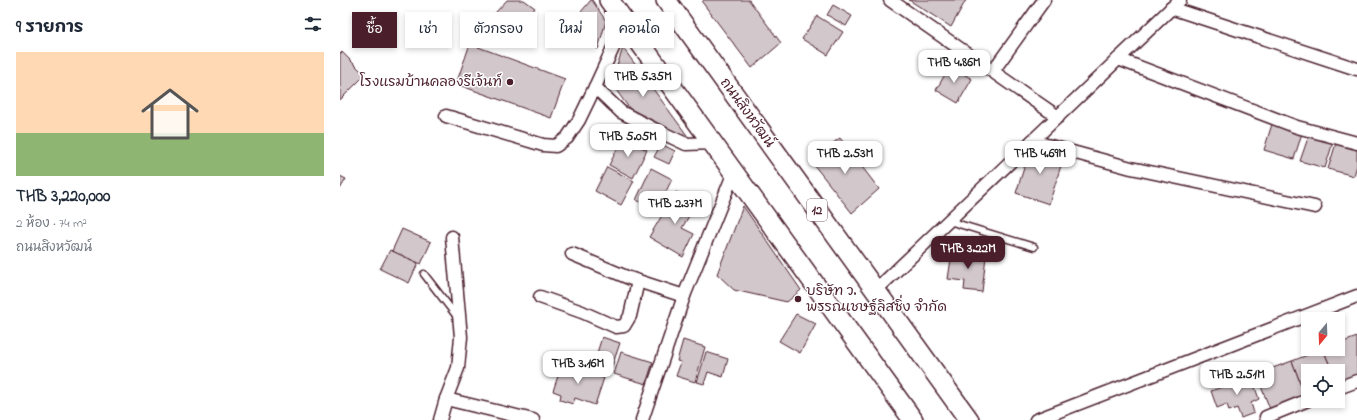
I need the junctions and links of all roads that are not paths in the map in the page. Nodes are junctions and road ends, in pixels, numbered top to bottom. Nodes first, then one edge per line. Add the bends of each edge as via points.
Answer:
1 (609, 0) edge
2 (666, 0) edge
3 (890, 0) edge
4 (1044, 0) edge
5 (1180, 0) edge
6 (1171, 8) junction
7 (618, 12) edge
8 (613, 48) edge
9 (644, 48) edge
10 (1118, 60) junction
11 (1357, 69) edge
12 (993, 71) junction
13 (595, 87) junction
14 (446, 116) dead end
15 (1058, 117) junction
16 (1032, 141) junction
17 (712, 143) junction
18 (1357, 144) edge
19 (734, 172) junction
20 (1315, 206) dead end
21 (949, 221) junction
22 (452, 237) dead end
23 (1034, 247) dead end
24 (572, 254) dead end
25 (424, 274) dead end
26 (638, 281) junction
27 (876, 291) junction
28 (684, 296) junction
29 (1357, 296) edge
30 (540, 297) dead end
31 (460, 321) junction
32 (1357, 381) edge
33 (1345, 385) edge
34 (446, 399) junction
35 (1301, 403) edge
36 (1266, 417) dead end
37 (440, 420) edge
38 (533, 420) edge
39 (642, 420) edge
40 (913, 420) edge
41 (969, 420) edge
42 (1036, 420) edge

1 - 7 main road
2 - 27 main road, ถนนสิงหวัฒน์ / 12
3 - 12 street
4 - 12 street
5 - 6 street
6 - 10 street
6 - 11 street
8 - 13 street
9 - 17 main road
10 - 15 street
10 - 18 street via 1297,127
12 - 15 street
13 - 14 street via 579,120 567,138 556,146 543,145
13 - 17 street via 621,112 654,129 686,144
15 - 16 street
16 - 20 street via 1131,168
16 - 21 street
17 - 19 main road
19 - 28 street
19 - 40 main road
21 - 23 lane
21 - 27 street
22 - 31 street
24 - 26 street
25 - 31 lane
26 - 28 street
26 - 30 street via 630,316 624,326 616,327
27 - 41 main road, ถนนสิงหวัฒน์ / 12
28 - 39 street
29 - 42 street
31 - 34 street via 458,368
32 - 33 street
34 - 37 street
34 - 38 street
35 - 36 street

